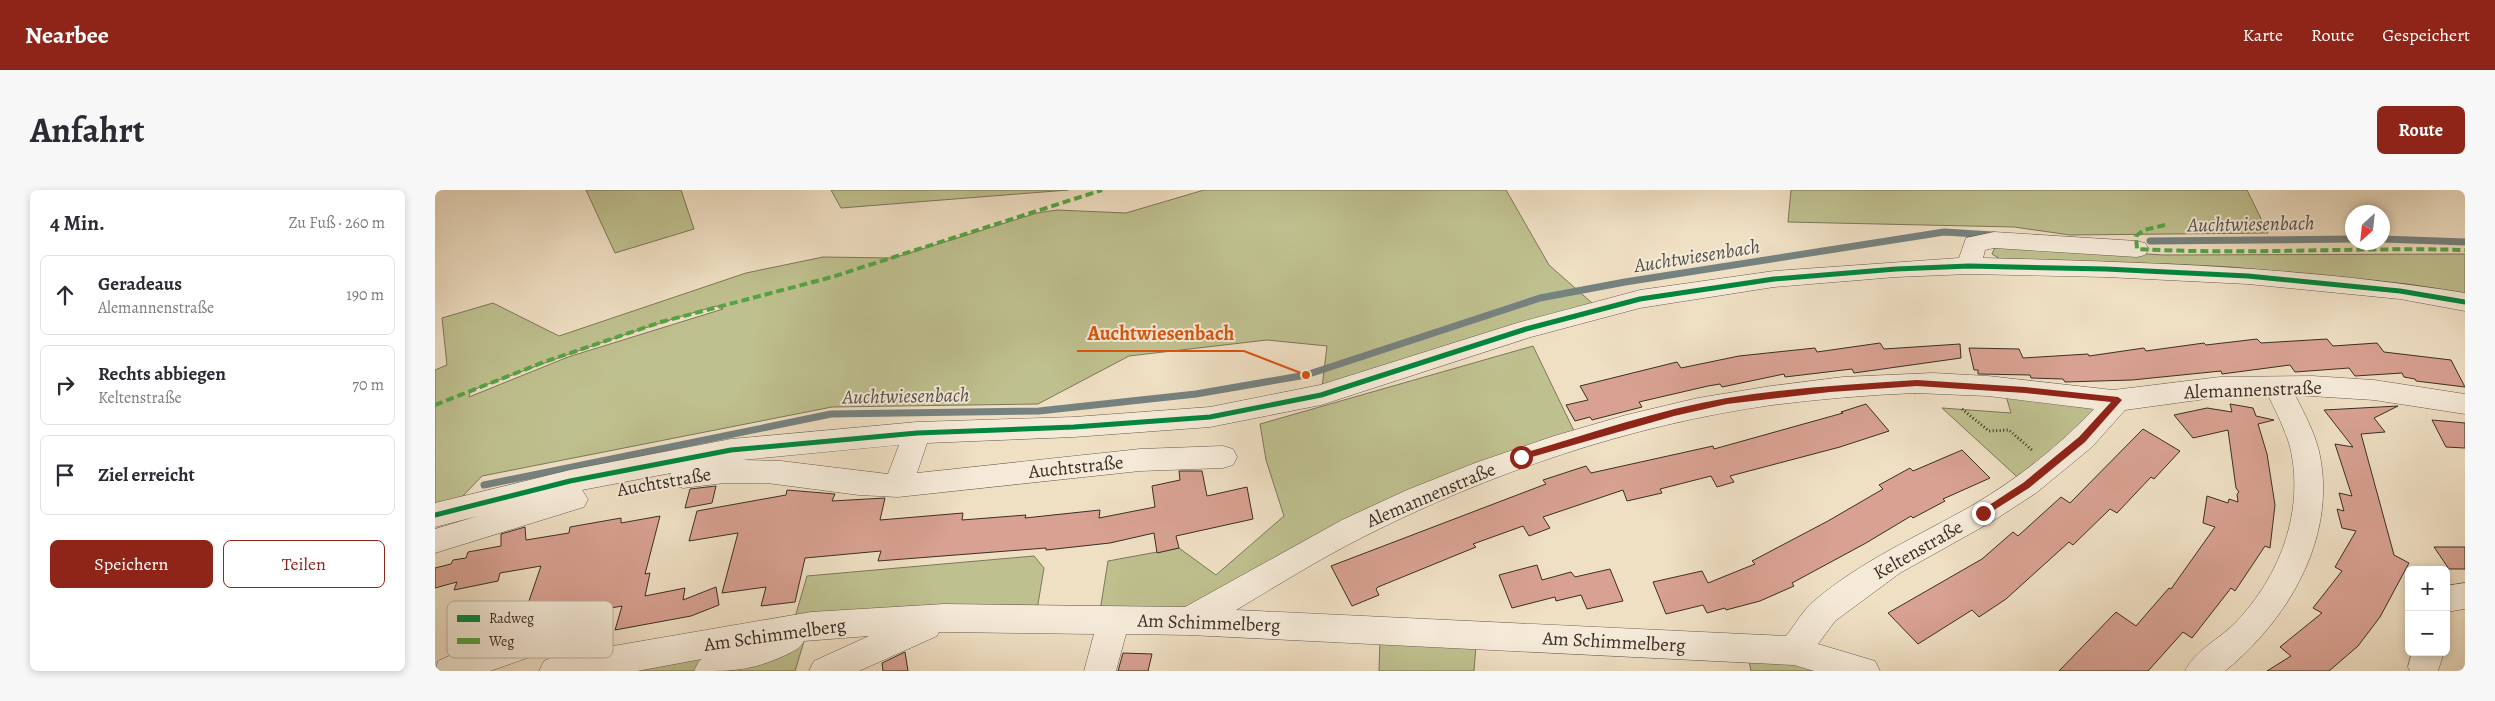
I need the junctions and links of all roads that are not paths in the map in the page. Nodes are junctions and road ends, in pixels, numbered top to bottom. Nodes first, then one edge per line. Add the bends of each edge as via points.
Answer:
1 (2137, 249) dead end
2 (1969, 266) junction
3 (2465, 302) edge
4 (2278, 386) junction
5 (2118, 400) junction
6 (2465, 404) edge
7 (917, 433) junction
8 (1223, 457) dead end
9 (898, 486) junction
10 (435, 515) edge
11 (435, 541) edge
12 (944, 618) junction
13 (1114, 620) junction
14 (1189, 621) junction
15 (811, 626) junction
16 (1794, 651) junction
17 (486, 658) edge
18 (449, 671) edge
19 (555, 671) edge
20 (710, 671) edge
21 (825, 671) edge
22 (1100, 671) edge
23 (1864, 671) edge
24 (2201, 671) edge

1 - 2 street via 1994,240 1974,244
2 - 3 street via 2249,276 2400,291
2 - 7 street via 1774,279 1640,299 1526,329 1321,395 1211,418
4 - 5 street, Alemannenstraße via 2222,387
4 - 6 street, Alemannenstraße via 2335,387
4 - 24 street via 2305,452 2309,497 2305,528 2287,579 2247,632
5 - 14 street, Alemannenstraße via 1917,383 1727,401 1674,413 1521,457 1439,490 1351,529
5 - 16 street, Keltenstraße via 2082,440 2026,485 1983,513 1889,564 1824,611
7 - 9 street
7 - 10 street via 731,450 570,481
8 - 9 street, Auchtstraße via 1140,460
9 - 11 street, Auchtstraße via 871,486 754,471 703,473 578,498
12 - 13 street, Am Schimmelberg
12 - 15 street, Am Schimmelberg
12 - 21 street
13 - 14 street, Am Schimmelberg
13 - 22 street
14 - 16 street, Am Schimmelberg
15 - 19 street, Am Schimmelberg
15 - 20 street via 759,654
16 - 23 street, Am Schimmelberg
17 - 18 street

